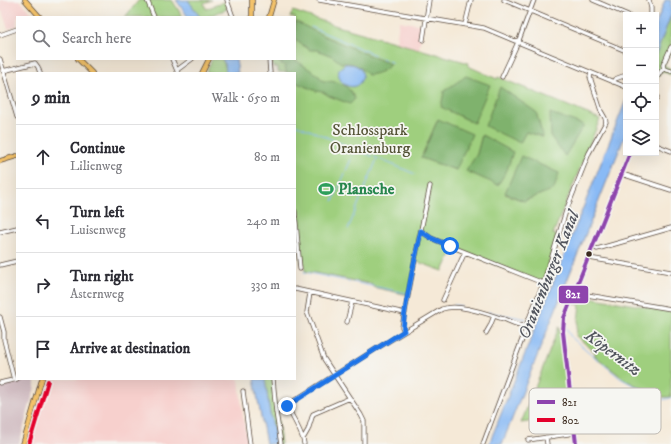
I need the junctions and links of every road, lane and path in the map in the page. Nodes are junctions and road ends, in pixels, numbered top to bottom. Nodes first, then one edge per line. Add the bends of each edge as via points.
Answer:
1 (25, 0) edge
2 (147, 0) edge
3 (227, 0) edge
4 (252, 0) edge
5 (274, 0) edge
6 (322, 0) edge
7 (349, 0) edge
8 (430, 0) edge
9 (471, 0) edge
10 (504, 0) edge
11 (534, 0) edge
12 (593, 0) edge
13 (649, 0) edge
14 (348, 5) junction
15 (529, 11) junction
16 (651, 12) edge
17 (623, 13) edge
18 (39, 16) edge
19 (154, 16) edge
20 (233, 16) edge
21 (252, 16) edge
22 (269, 16) edge
23 (426, 19) junction
24 (465, 25) junction
25 (16, 29) edge
26 (0, 35) edge
27 (422, 40) dead end
28 (519, 40) junction
29 (671, 47) edge
30 (623, 50) edge
31 (669, 57) edge
32 (0, 59) edge
33 (79, 60) edge
34 (172, 60) edge
35 (191, 60) edge
36 (208, 60) edge
37 (269, 60) edge
38 (664, 69) junction
39 (3, 71) junction
40 (671, 71) edge
41 (40, 72) edge
42 (91, 72) edge
43 (177, 72) edge
44 (202, 72) edge
45 (270, 72) edge
46 (591, 73) junction
47 (659, 75) edge
48 (623, 76) edge
49 (502, 77) dead end
50 (5, 78) junction
51 (0, 79) edge
52 (614, 82) junction
53 (623, 86) edge
54 (15, 104) edge
55 (659, 146) edge
56 (671, 151) edge
57 (16, 156) edge
58 (629, 156) edge
59 (0, 161) edge
60 (622, 174) junction
61 (430, 186) dead end
62 (671, 190) edge
63 (296, 223) edge
64 (16, 228) edge
65 (671, 228) edge
66 (421, 231) junction
67 (0, 232) edge
68 (593, 247) junction
69 (465, 252) junction
70 (589, 258) junction
71 (16, 261) edge
72 (0, 265) edge
73 (300, 269) dead end
74 (671, 272) edge
75 (543, 283) junction
76 (296, 289) edge
77 (310, 293) junction
78 (575, 293) junction
79 (443, 300) dead end
80 (352, 302) junction
81 (671, 309) edge
82 (405, 313) junction
83 (494, 316) junction
84 (0, 317) edge
85 (347, 322) dead end
86 (526, 326) junction
87 (404, 331) junction
88 (486, 333) dead end
89 (335, 375) junction
90 (15, 379) edge
91 (42, 380) edge
92 (273, 380) edge
93 (0, 383) edge
94 (570, 388) edge
95 (243, 390) dead end
96 (350, 398) junction
97 (287, 406) junction
98 (276, 412) junction
99 (568, 434) edge
100 (575, 434) edge
101 (304, 437) junction
102 (546, 437) junction
103 (528, 440) dead end
104 (23, 444) edge
105 (250, 444) edge
106 (281, 444) edge
107 (304, 444) edge
108 (364, 444) edge
109 (482, 444) edge
110 (547, 444) edge
111 (576, 444) edge

1 - 18 main road
2 - 19 street
3 - 20 street
4 - 21 main road
5 - 22 main road
6 - 14 street
7 - 14 street
8 - 23 street
9 - 24 street
10 - 15 street
11 - 15 street
12 - 17 street
13 - 16 street
14 - 23 street
15 - 28 street
15 - 30 street
23 - 24 street
23 - 27 street
24 - 28 street via 484,28 514,41
25 - 26 street
28 - 46 street via 520,43
28 - 49 street
29 - 31 street
31 - 38 street via 663,65
32 - 39 street
33 - 42 main road
34 - 43 street
35 - 43 street
36 - 44 main road
37 - 45 street
38 - 40 street
38 - 47 street
39 - 41 street via 35,62
39 - 50 street
46 - 52 street
46 - 75 street via 590,77 606,122 566,211
48 - 52 street
50 - 51 street
50 - 54 street
52 - 53 street
55 - 56 street
57 - 59 main road
58 - 60 street
60 - 62 street
60 - 68 street
61 - 66 street
63 - 73 street
64 - 67 street
65 - 68 street via 597,249
66 - 69 street via 431,238
66 - 82 street
68 - 70 street
69 - 75 street
69 - 79 street
70 - 74 street
70 - 78 street
71 - 72 street
75 - 86 street
76 - 77 street
77 - 80 street
77 - 89 street via 308,317 324,359
78 - 81 street
78 - 94 street via 564,318 563,332
80 - 82 street
80 - 85 street
82 - 87 street via 402,327
83 - 86 street
83 - 87 street via 461,308 445,308
83 - 88 street
84 - 90 street
86 - 109 street
87 - 89 street
89 - 96 street
89 - 97 street
90 - 93 street
91 - 104 main road
92 - 98 street
95 - 105 street
96 - 101 street via 313,414
96 - 108 street via 364,421
97 - 98 street
97 - 101 street
98 - 106 street
99 - 102 street
100 - 111 street
101 - 107 street
102 - 103 street
102 - 110 street

